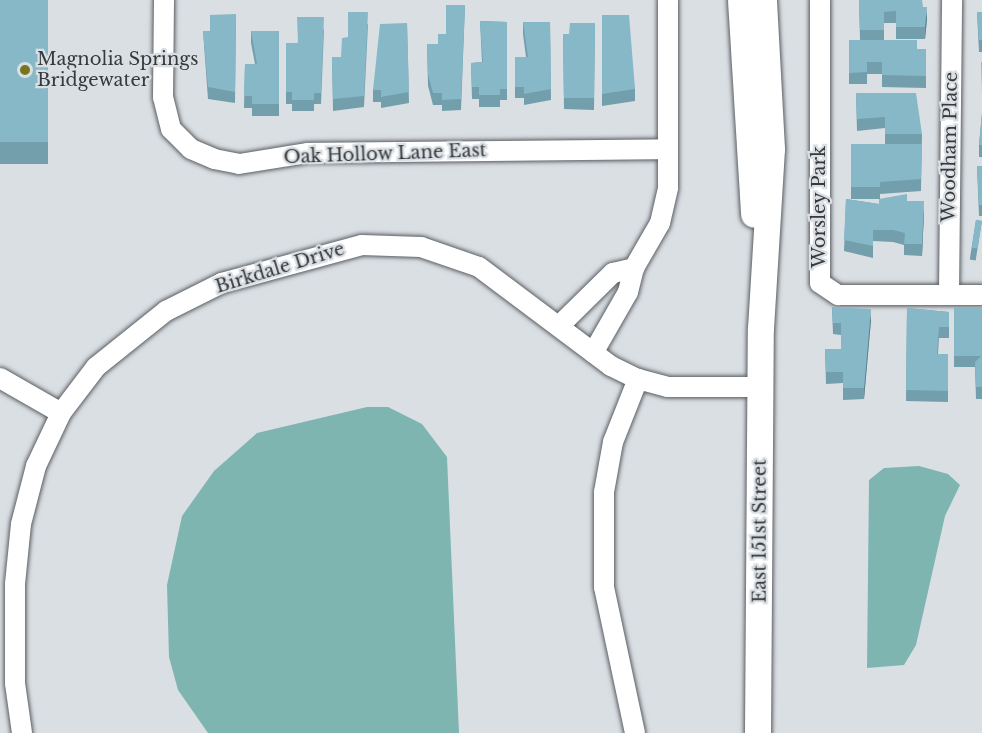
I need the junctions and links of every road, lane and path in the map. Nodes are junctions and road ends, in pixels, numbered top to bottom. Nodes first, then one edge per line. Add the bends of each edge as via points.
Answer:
1 (164, 0) edge
2 (668, 0) edge
3 (741, 0) edge
4 (764, 0) edge
5 (820, 0) edge
6 (952, 0) edge
7 (668, 149) junction
8 (634, 268) junction
9 (949, 294) junction
10 (982, 295) edge
11 (559, 326) junction
12 (761, 329) junction
13 (593, 353) junction
14 (0, 378) edge
15 (638, 379) junction
16 (761, 387) junction
17 (61, 413) junction
18 (7, 655) edge
19 (22, 733) edge
20 (635, 733) edge
21 (758, 733) edge

1 - 7 street, Oak Hollow Lane East via 163,97 171,129 190,149 214,159 239,164 308,153
2 - 7 street
3 - 12 street, East 151st Street
4 - 12 street, East 151st Street via 772,149
5 - 9 street, Worsley Park via 820,283 838,296
6 - 9 street, Woodham Place
7 - 8 street via 660,223
8 - 11 street via 613,273
8 - 13 street via 628,292
9 - 10 street, Worsley Park
11 - 13 street, Birkdale Drive
11 - 17 street, Birkdale Drive via 503,281 453,256 391,243 362,245 222,283 166,311 96,367
12 - 16 street, East 151st Street
13 - 15 street, Birkdale Drive
14 - 17 street
15 - 16 street, Birkdale Drive via 667,387
15 - 20 street via 614,442 604,492 604,587
16 - 21 street, East 151st Street
17 - 18 street, Birkdale Drive via 36,466 21,524
18 - 19 street, Birkdale Drive

